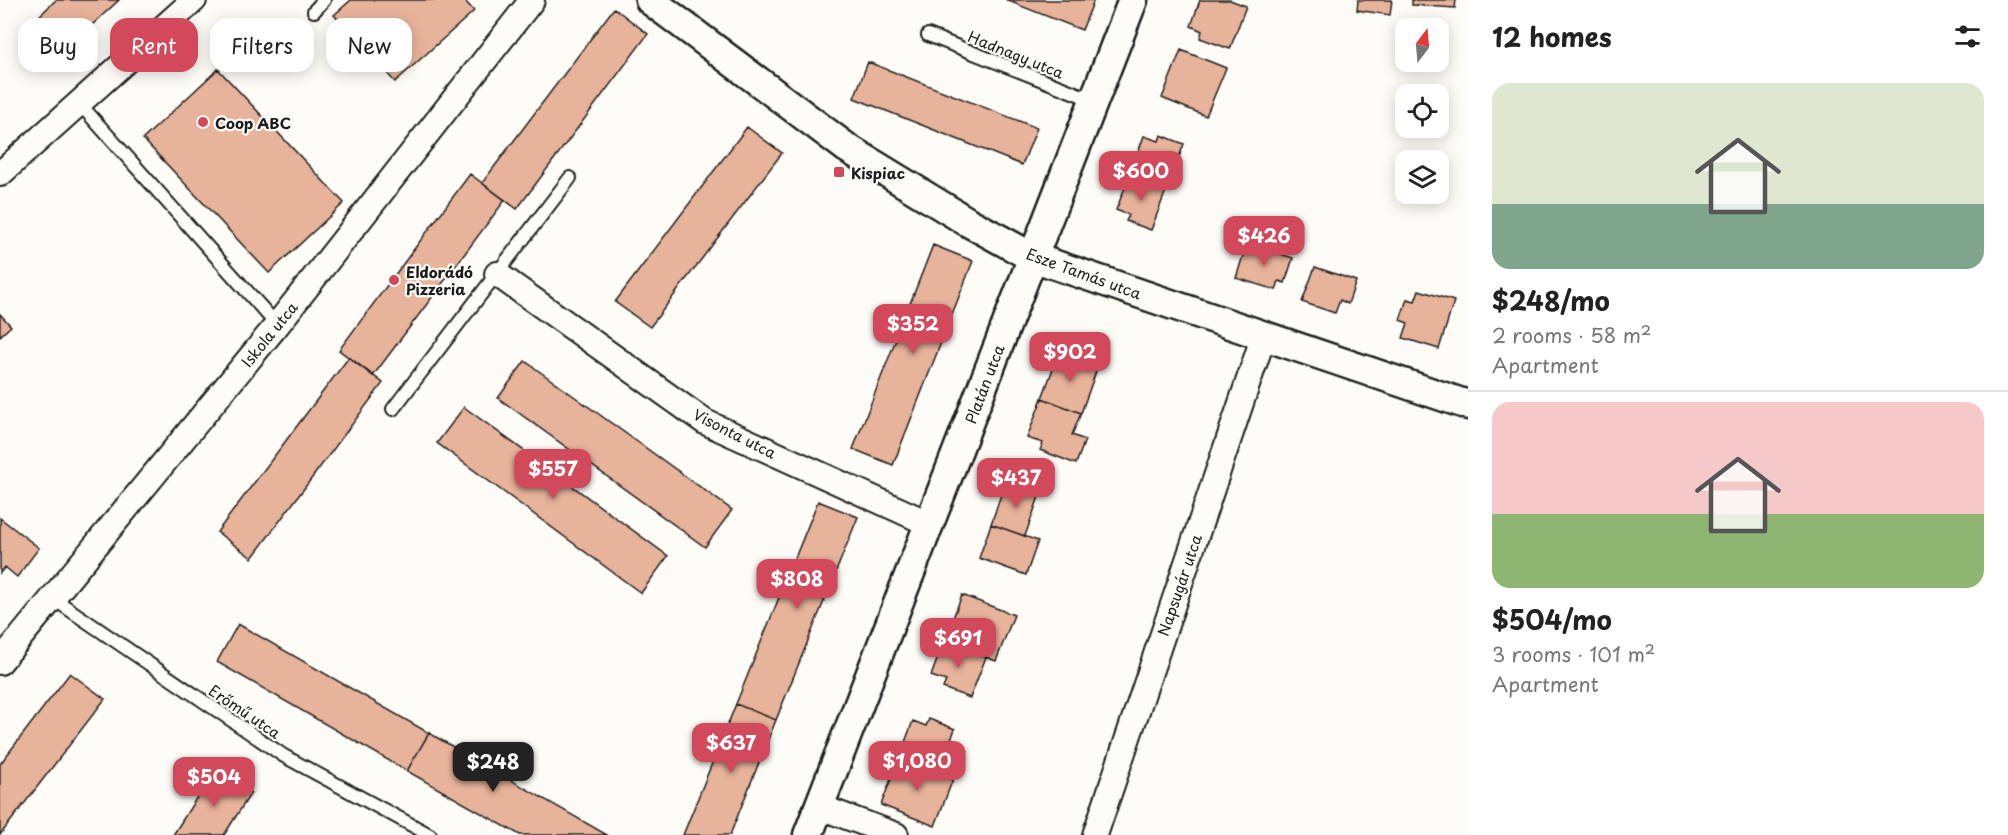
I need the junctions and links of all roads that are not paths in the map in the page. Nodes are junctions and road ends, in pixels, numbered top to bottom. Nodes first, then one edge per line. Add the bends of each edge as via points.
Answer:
1 (194, 0) edge
2 (324, 0) edge
3 (532, 0) edge
4 (650, 0) edge
5 (1133, 0) edge
6 (314, 10) dead end
7 (928, 35) dead end
8 (1093, 100) junction
9 (79, 103) junction
10 (0, 174) edge
11 (570, 178) dead end
12 (1032, 256) junction
13 (497, 274) junction
14 (277, 325) junction
15 (1264, 335) junction
16 (1468, 405) edge
17 (393, 409) dead end
18 (930, 524) junction
19 (51, 597) junction
20 (0, 662) edge
21 (820, 807) junction
22 (430, 835) edge
23 (808, 835) edge
24 (896, 835) edge
25 (1095, 835) edge

1 - 9 street
2 - 6 lane
3 - 14 street, Iskola utca
4 - 12 street, Esze Tamás utca via 847,148
5 - 8 street, Platán utca
7 - 8 lane, Hadnagy utca
8 - 12 street, Platán utca
9 - 10 street
9 - 14 lane
11 - 13 lane
12 - 15 street, Esze Tamás utca
12 - 18 street, Platán utca
13 - 17 lane
13 - 18 street, Visonta utca via 705,422
14 - 19 street, Iskola utca
15 - 16 street, Esze Tamás utca
15 - 25 street, Napsugár utca
18 - 21 street, Platán utca
19 - 20 street, Iskola utca
19 - 22 lane, Erőmű utca via 284,756
21 - 23 street, Platán utca
21 - 24 street

